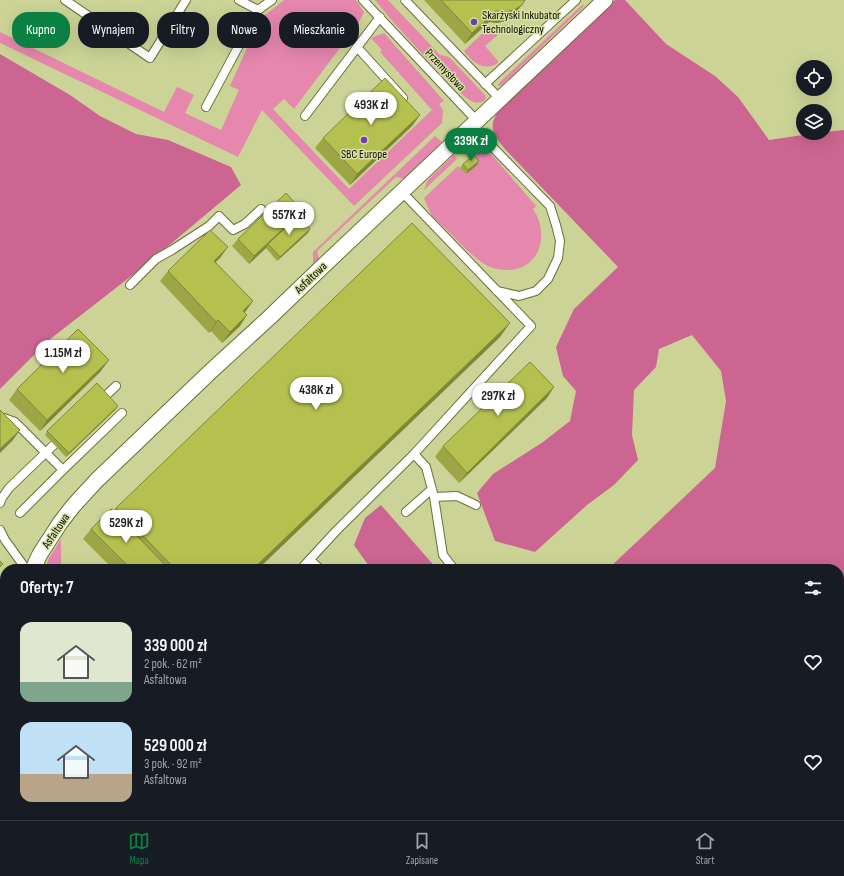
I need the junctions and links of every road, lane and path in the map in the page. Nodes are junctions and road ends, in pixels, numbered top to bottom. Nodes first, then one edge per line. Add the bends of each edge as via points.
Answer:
1 (65, 0) edge
2 (186, 0) edge
3 (239, 0) edge
4 (272, 0) edge
5 (363, 0) edge
6 (405, 0) edge
7 (576, 0) edge
8 (598, 2) edge
9 (258, 10) junction
10 (380, 17) junction
11 (359, 44) edge
12 (356, 48) edge
13 (358, 48) edge
14 (485, 84) junction
15 (500, 99) junction
16 (408, 103) edge
17 (206, 107) dead end
18 (304, 116) dead end
19 (475, 123) junction
20 (402, 192) junction
21 (261, 209) dead end
22 (130, 285) dead end
23 (497, 291) junction
24 (116, 386) dead end
25 (94, 407) edge
26 (122, 413) dead end
27 (4, 418) edge
28 (67, 432) edge
29 (45, 453) junction
30 (414, 454) junction
31 (63, 470) junction
32 (433, 493) junction
33 (0, 503) edge
34 (476, 505) dead end
35 (406, 512) dead end
36 (20, 513) dead end
37 (0, 530) edge
38 (310, 560) junction
39 (22, 564) edge
40 (35, 564) edge
41 (306, 564) edge
42 (314, 564) edge
43 (450, 564) edge

1 - 2 lane via 150,58
3 - 9 lane
4 - 9 lane
5 - 10 lane, Przemysłowa
6 - 14 lane
7 - 14 lane
8 - 15 street, Asfaltowa
9 - 17 lane
10 - 11 lane
10 - 19 lane, Przemysłowa
12 - 18 lane
13 - 16 lane
14 - 15 lane
15 - 19 street, Asfaltowa
19 - 20 street, Asfaltowa
19 - 23 lane, Przemysłowa via 550,206 560,241 558,258 548,279 536,291 519,296
20 - 23 lane
20 - 40 street, Asfaltowa via 97,480 60,523
21 - 22 lane via 245,224 233,230 219,216 209,226 156,259
23 - 30 lane via 531,326
24 - 25 lane
26 - 31 lane
27 - 29 lane via 16,422
28 - 29 lane
29 - 31 lane
29 - 33 lane via 9,488
30 - 32 lane via 426,467
30 - 38 lane
31 - 36 lane
32 - 34 lane via 457,496
32 - 35 lane
32 - 43 lane via 443,555
37 - 39 lane
38 - 41 lane
38 - 42 lane

